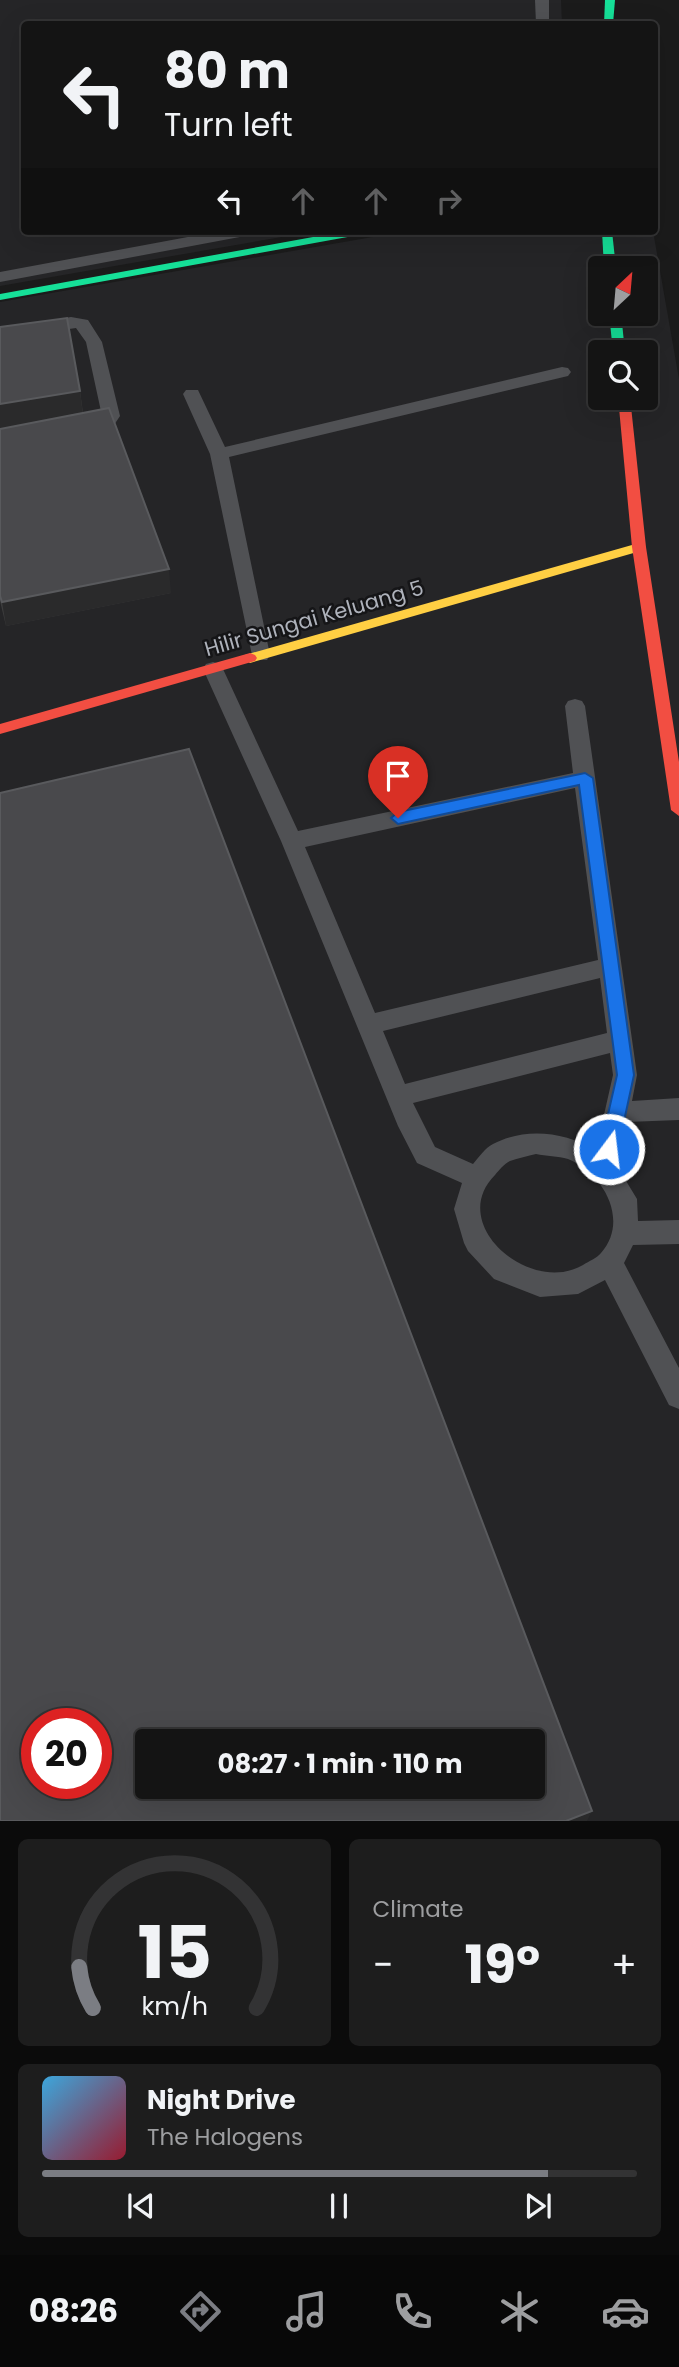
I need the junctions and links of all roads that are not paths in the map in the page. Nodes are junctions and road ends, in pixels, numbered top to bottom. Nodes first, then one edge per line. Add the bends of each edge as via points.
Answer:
1 (542, 0) edge
2 (610, 0) edge
3 (543, 21) edge
4 (609, 21) edge
5 (223, 235) edge
6 (342, 235) edge
7 (607, 235) edge
8 (610, 256) edge
9 (0, 276) edge
10 (0, 297) edge
11 (0, 334) edge
12 (562, 372) dead end
13 (192, 394) dead end
14 (625, 410) edge
15 (67, 428) edge
16 (219, 454) junction
17 (639, 547) junction
18 (260, 655) junction
19 (213, 669) junction
20 (575, 706) dead end
21 (0, 729) edge
22 (585, 778) junction
23 (679, 810) edge
24 (292, 841) junction
25 (610, 966) junction
26 (368, 1025) junction
27 (620, 1040) junction
28 (398, 1096) junction
29 (679, 1109) edge
30 (619, 1112) junction
31 (604, 1168) junction
32 (476, 1177) junction
33 (679, 1232) edge
34 (626, 1233) junction
35 (610, 1263) junction
36 (679, 1395) edge

1 - 3 lane
2 - 4 street
5 - 9 lane
6 - 10 street
7 - 8 street
11 - 15 lane via 82,324 94,342 111,416 107,421
12 - 16 lane
13 - 16 lane
14 - 17 street
16 - 18 lane
17 - 18 street, Hilir Sungai Keluang 5
17 - 23 street
18 - 19 street, Hilir Sungai Keluang 5
19 - 21 street, Hilir Sungai Keluang 5
19 - 24 lane
20 - 22 lane
22 - 24 lane
22 - 25 lane
24 - 26 lane
25 - 26 lane
25 - 27 lane
26 - 28 lane
27 - 28 lane
27 - 30 lane via 625,1075
28 - 32 lane via 426,1155
29 - 30 lane
30 - 31 lane
31 - 32 lane via 572,1149 536,1143 500,1153
31 - 34 lane via 624,1199
32 - 35 lane via 467,1209 477,1243 503,1270 540,1284 553,1284 578,1282
33 - 34 lane
34 - 35 lane
35 - 36 lane

